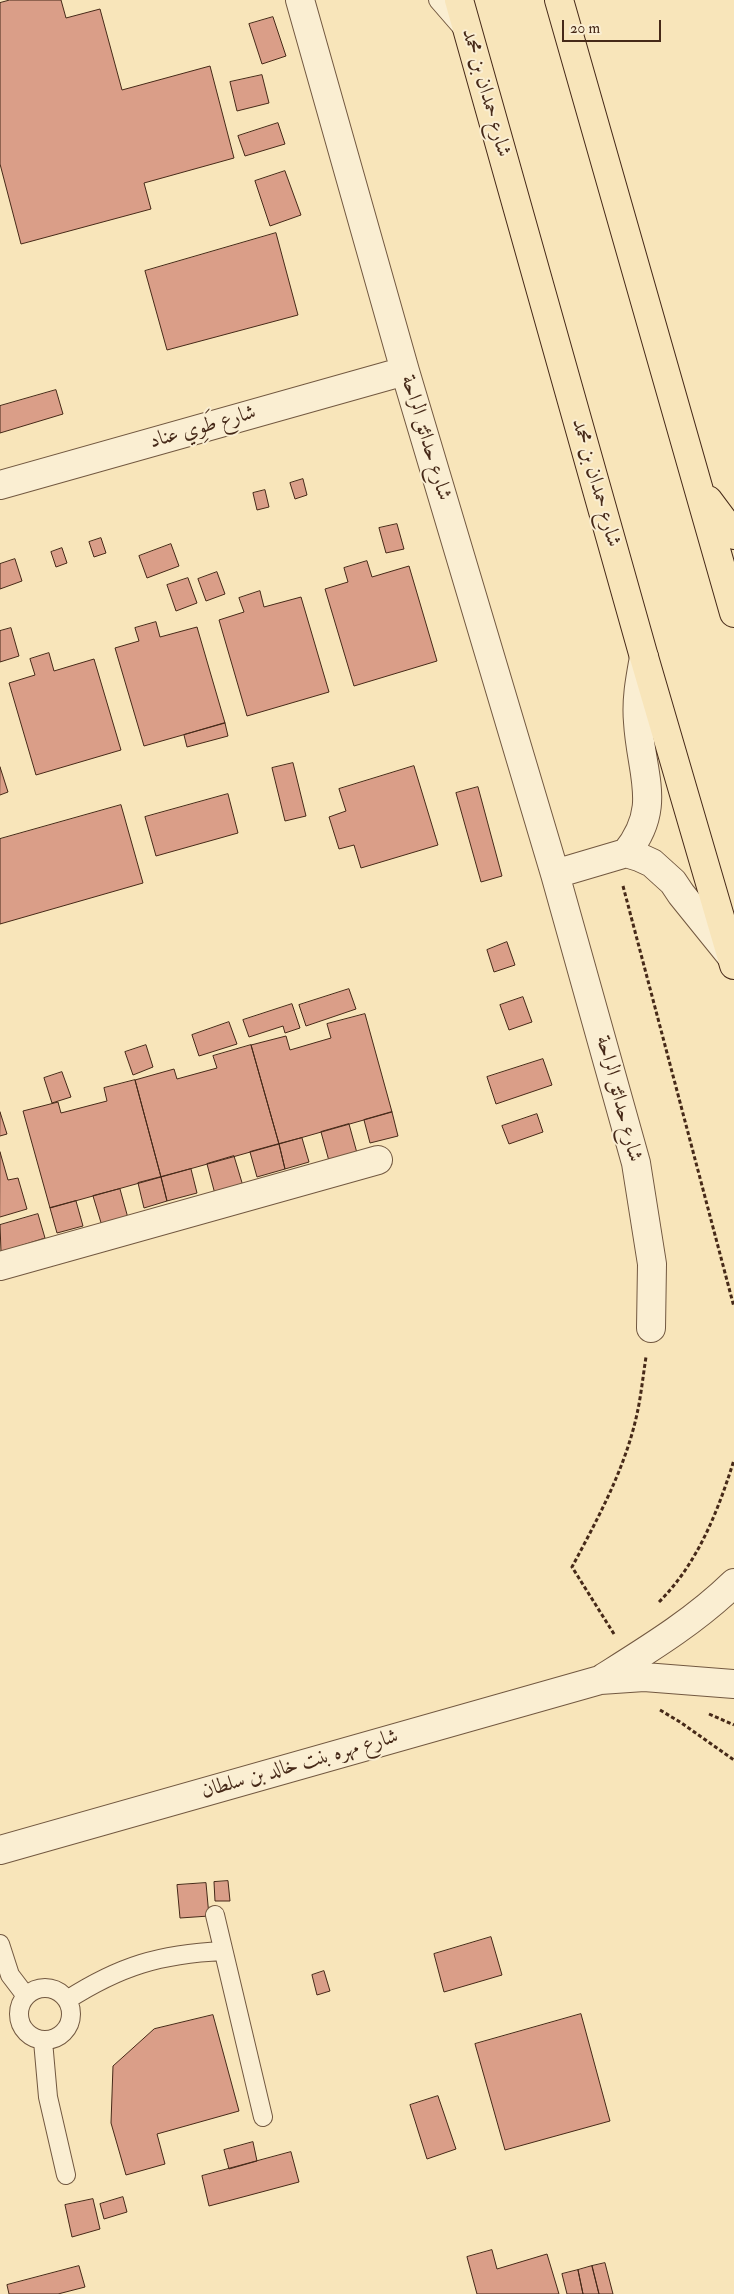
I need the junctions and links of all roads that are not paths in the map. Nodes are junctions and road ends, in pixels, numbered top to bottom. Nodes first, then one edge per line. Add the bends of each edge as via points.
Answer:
1 (300, 0) edge
2 (438, 0) edge
3 (459, 0) edge
4 (560, 1) edge
5 (469, 36) junction
6 (405, 371) junction
7 (0, 485) edge
8 (700, 490) junction
9 (734, 535) edge
10 (734, 613) edge
11 (644, 658) junction
12 (620, 855) junction
13 (555, 874) junction
14 (733, 961) edge
15 (378, 1160) dead end
16 (0, 1266) edge
17 (651, 1328) road end
18 (734, 1583) edge
19 (600, 1680) junction
20 (734, 1684) edge
21 (0, 1850) edge
22 (215, 1914) dead end
23 (0, 1944) edge
24 (223, 1951) junction
25 (26, 1996) junction
26 (67, 2000) junction
27 (43, 2041) junction
28 (264, 2117) dead end
29 (66, 2175) dead end

1 - 6 street, شارع حدائق الراحة
2 - 5 lane
3 - 5 main road, شارع حمدان بن محمد
4 - 8 main road
5 - 11 main road, شارع حمدان بن محمد
6 - 7 street, شارع طَوِي عناد
6 - 13 street, شارع حدائق الراحة
8 - 9 main road
8 - 10 main road
11 - 12 street via 637,720 648,807 637,840
11 - 14 main road, شارع حمدان بن محمد
12 - 13 street
12 - 14 street via 652,863 664,872
13 - 17 street, شارع حدائق الراحة via 636,1162 652,1264
15 - 16 street
18 - 19 street, شارع مهره بنت خالد بن سلطان via 664,1640
19 - 20 street, شارع مهره بنت خالد بن سلطان via 644,1677
19 - 21 street, شارع مهره بنت خالد بن سلطان
22 - 24 lane
23 - 25 lane via 10,1975
24 - 26 lane via 157,1958 125,1968
24 - 28 lane
25 - 26 lane via 47,1988 58,1991
25 - 27 lane via 19,2018 32,2037
26 - 27 lane via 70,2022 55,2039
27 - 29 lane via 48,2097

